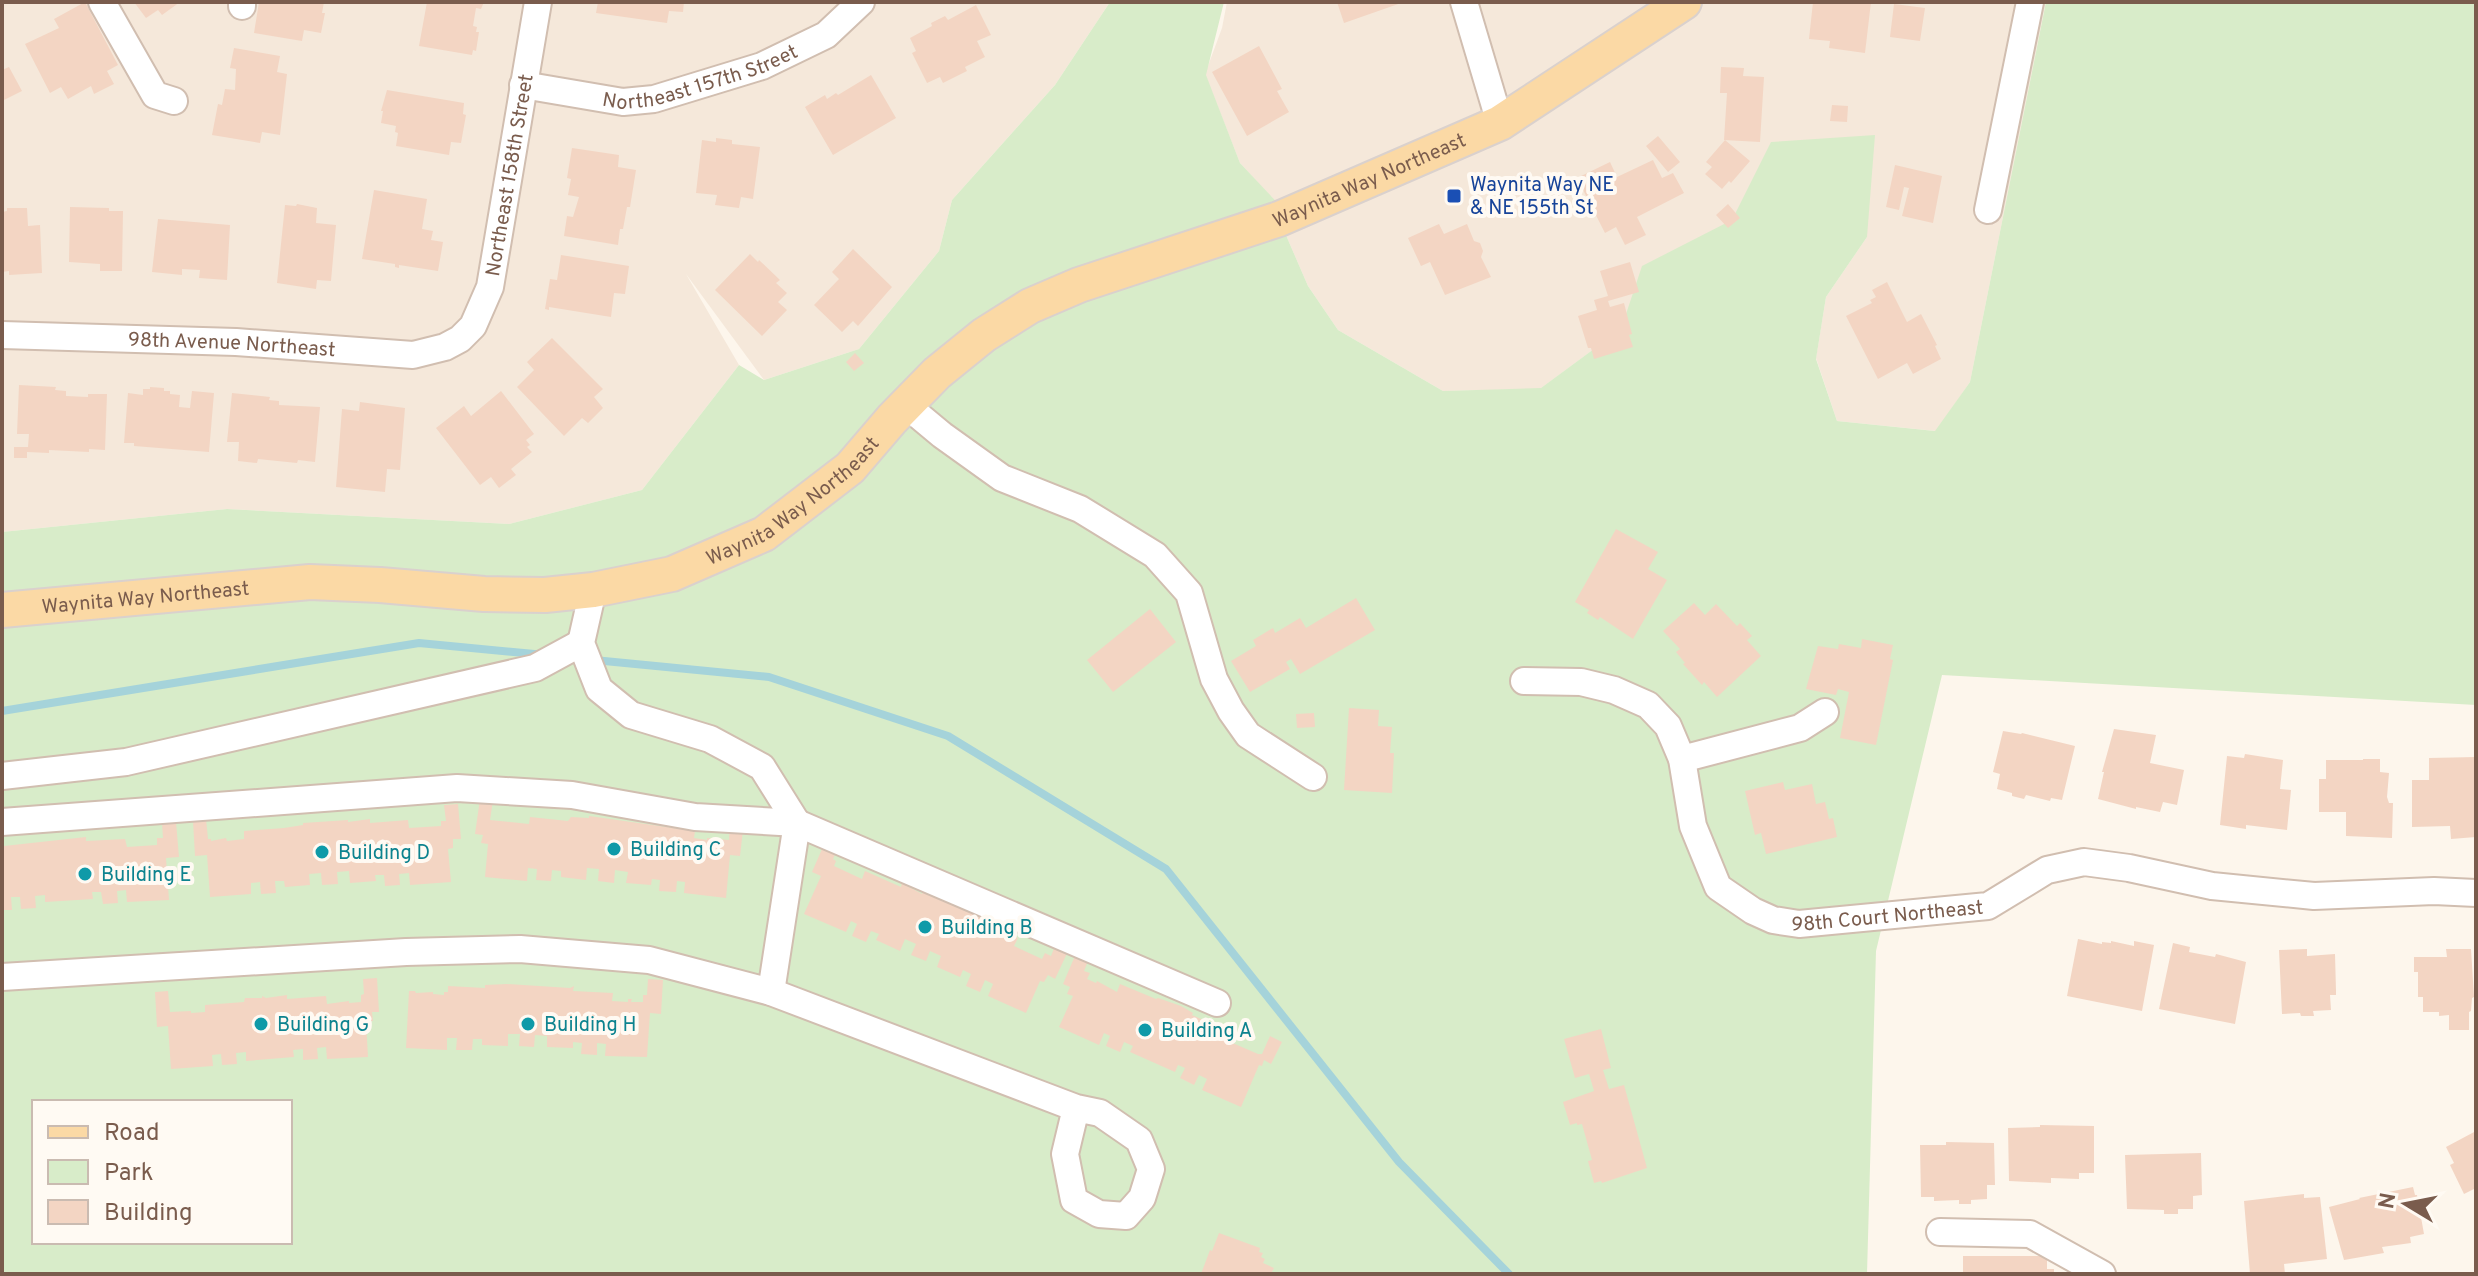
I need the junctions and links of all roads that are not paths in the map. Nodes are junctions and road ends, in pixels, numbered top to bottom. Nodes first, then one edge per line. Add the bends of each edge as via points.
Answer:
1 (102, 2) edge
2 (538, 2) edge
3 (861, 2) edge
4 (1464, 2) edge
5 (1684, 2) edge
6 (2030, 2) edge
7 (523, 85) junction
8 (174, 101) dead end
9 (1500, 123) junction
10 (1988, 210) dead end
11 (2, 335) edge
12 (460, 339) joint
13 (906, 405) junction
14 (593, 590) junction
15 (2, 610) edge
16 (581, 643) junction
17 (1524, 681) dead end
18 (1825, 712) dead end
19 (1682, 759) junction
20 (2, 776) edge
21 (1313, 777) dead end
22 (2, 822) edge
23 (797, 823) junction
24 (2476, 893) edge
25 (2, 977) edge
26 (771, 992) junction
27 (1217, 1003) dead end
28 (1076, 1108) dead end
29 (1940, 1232) dead end
30 (2102, 1274) edge

1 - 8 street via 155,95
2 - 7 street, Northeast 158th Street
3 - 7 street, Northeast 157th Street via 826,35 762,66 654,99 623,102
4 - 9 street
5 - 9 main road, Waynita Way Northeast
6 - 10 street
7 - 12 street, Northeast 158th Street via 490,287 473,326
9 - 13 main road, Waynita Way Northeast via 1279,219 1030,306 984,335
11 - 12 street, 98th Avenue Northeast via 236,342 413,355
13 - 14 main road, Waynita Way Northeast via 850,468 764,534 672,574
13 - 21 street via 1002,478 1080,509 1155,555 1189,593 1214,679 1248,735
14 - 15 main road, Waynita Way Northeast via 484,594 310,582
14 - 16 street
16 - 20 street via 535,668 505,675 126,762
16 - 23 street via 599,689 631,715 710,739 762,767
17 - 19 street, 98th Court Northeast via 1581,682 1648,705 1668,726
18 - 19 street via 1800,728
19 - 24 street, 98th Court Northeast via 1693,826 1718,887 1773,920 1799,924 1988,906 2047,870 2084,862 2212,886 2314,896
22 - 23 street via 457,788 572,795 695,817
23 - 26 street
23 - 27 street
25 - 26 street via 520,949 649,960
26 - 28 street
29 - 30 street via 2030,1234

